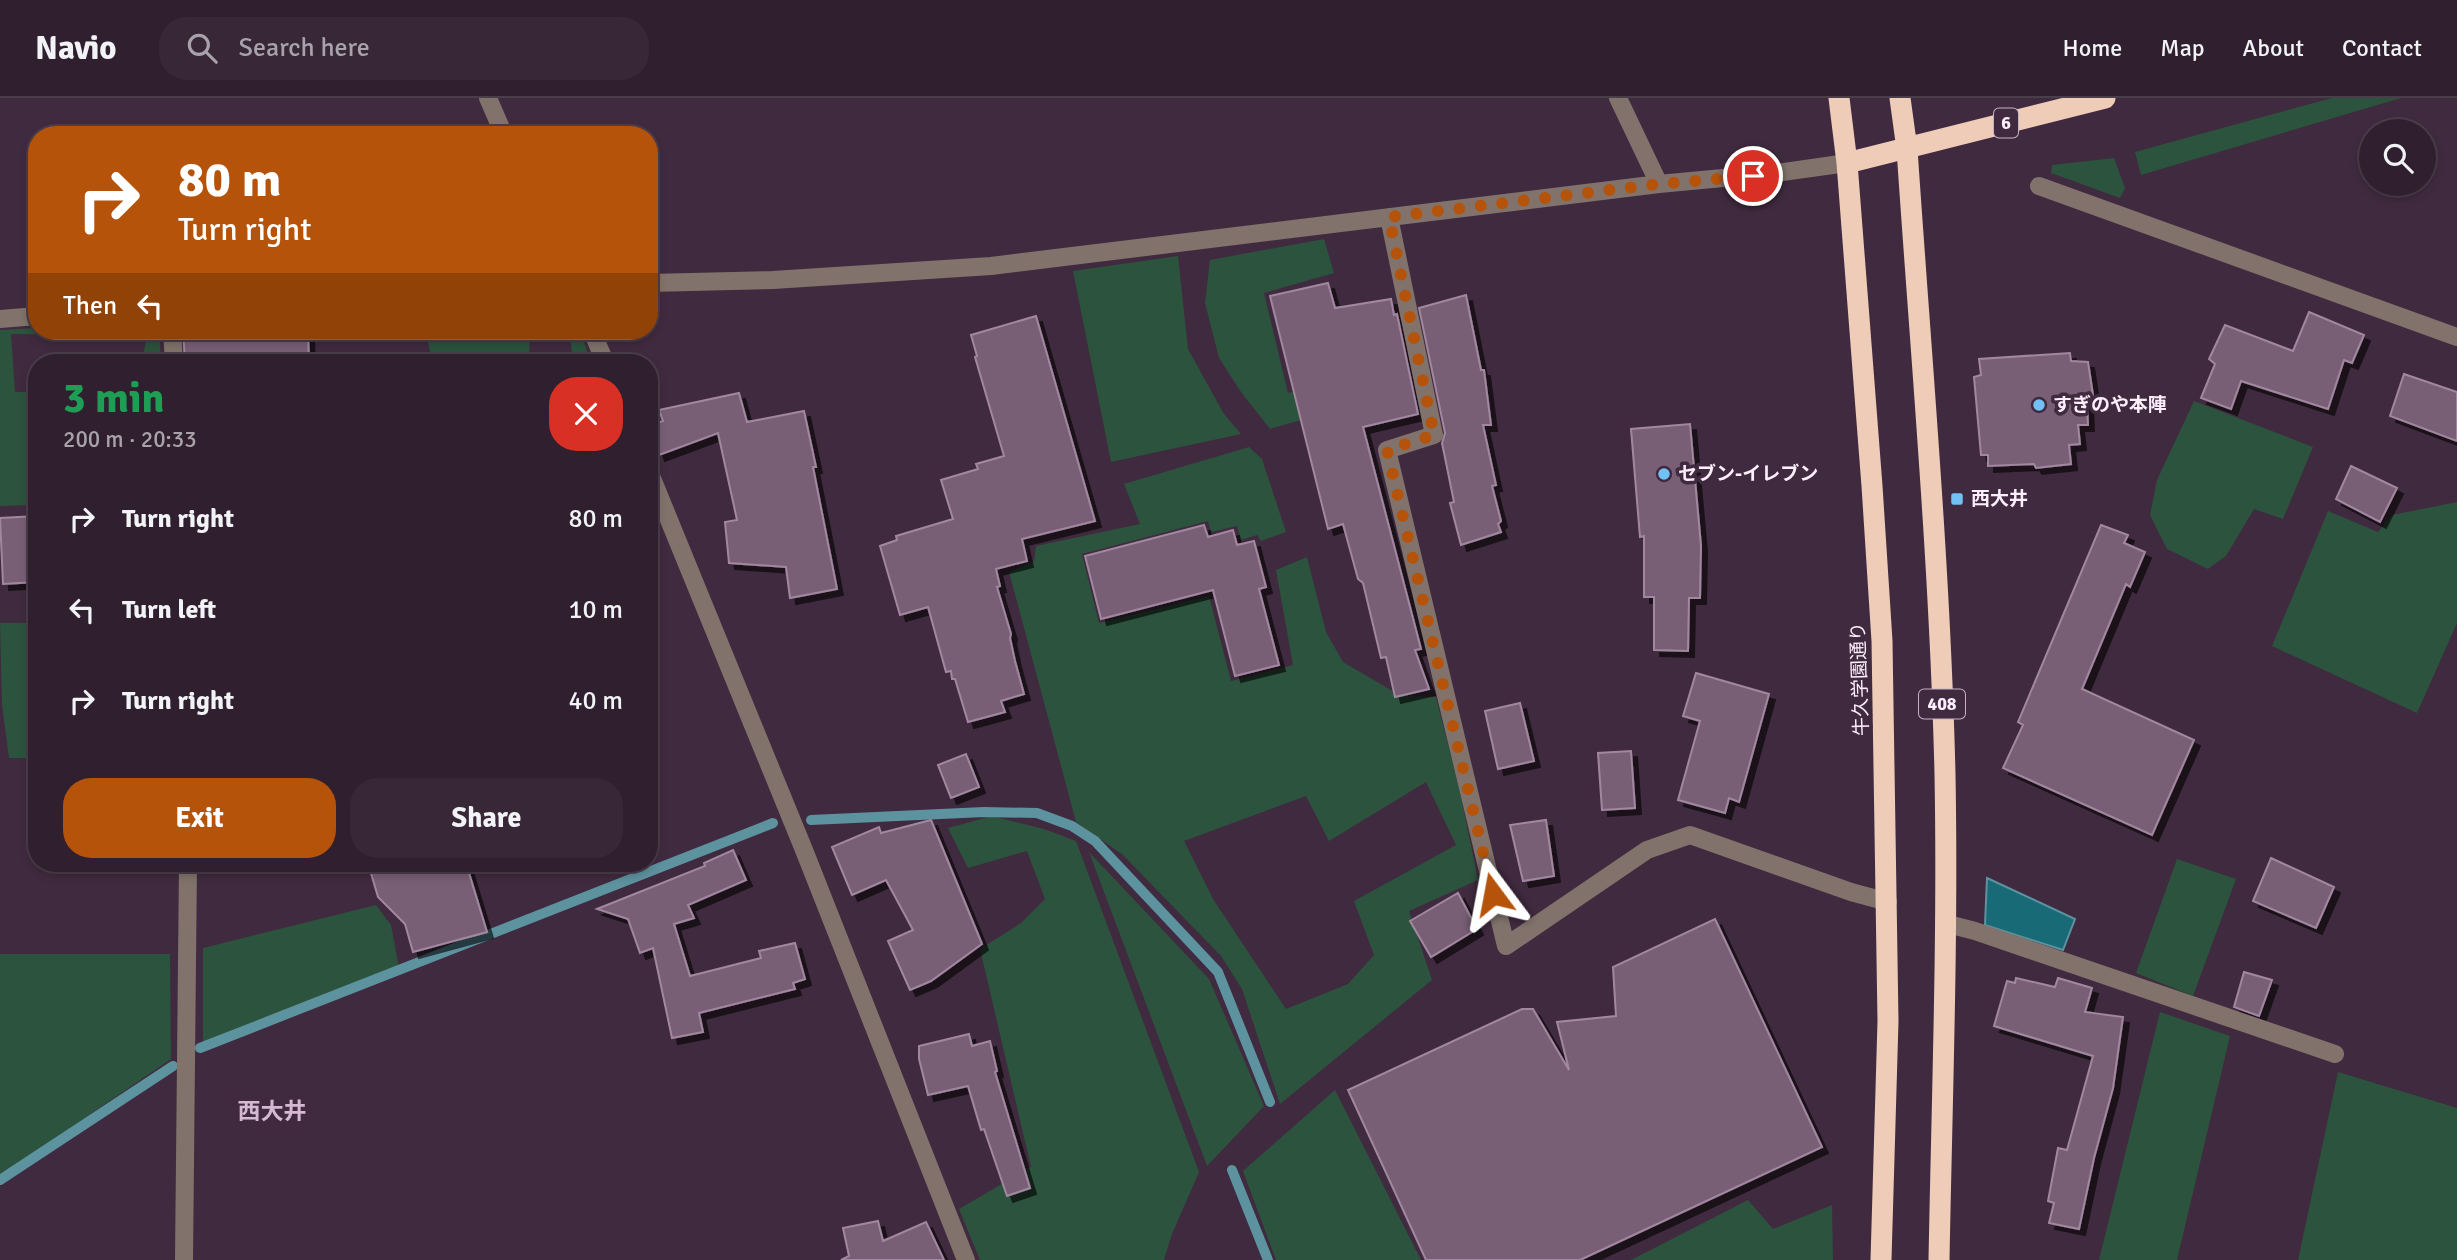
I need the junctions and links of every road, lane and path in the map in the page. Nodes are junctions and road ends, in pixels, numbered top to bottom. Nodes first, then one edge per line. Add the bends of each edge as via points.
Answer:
1 (488, 98) edge
2 (1618, 98) edge
3 (1839, 98) edge
4 (1900, 98) edge
5 (2105, 98) edge
6 (501, 126) edge
7 (1907, 149) junction
8 (1847, 163) junction
9 (1659, 184) junction
10 (2039, 186) dead end
11 (1389, 217) junction
12 (658, 283) edge
13 (28, 316) edge
14 (0, 318) edge
15 (2457, 338) edge
16 (658, 493) edge
17 (188, 872) edge
18 (1888, 902) junction
19 (1944, 923) junction
20 (2335, 1054) dead end
21 (184, 1260) edge
22 (966, 1260) edge
23 (1881, 1260) edge
24 (1939, 1260) edge

1 - 6 street
2 - 9 street
3 - 8 highway, 牛久学園通り
4 - 7 highway, 408
5 - 7 highway, 6
7 - 8 highway, 6
7 - 19 highway, 408 via 1933,504 1945,774
8 - 9 street
8 - 18 highway, 牛久学園通り via 1881,628
9 - 11 street
10 - 15 street
11 - 12 street via 990,267
11 - 18 street via 1434,435 1387,450 1506,946 1647,850 1690,835
13 - 14 street
16 - 22 street
17 - 21 street
18 - 23 highway, 牛久学園通り
19 - 20 street
19 - 24 highway, 408

